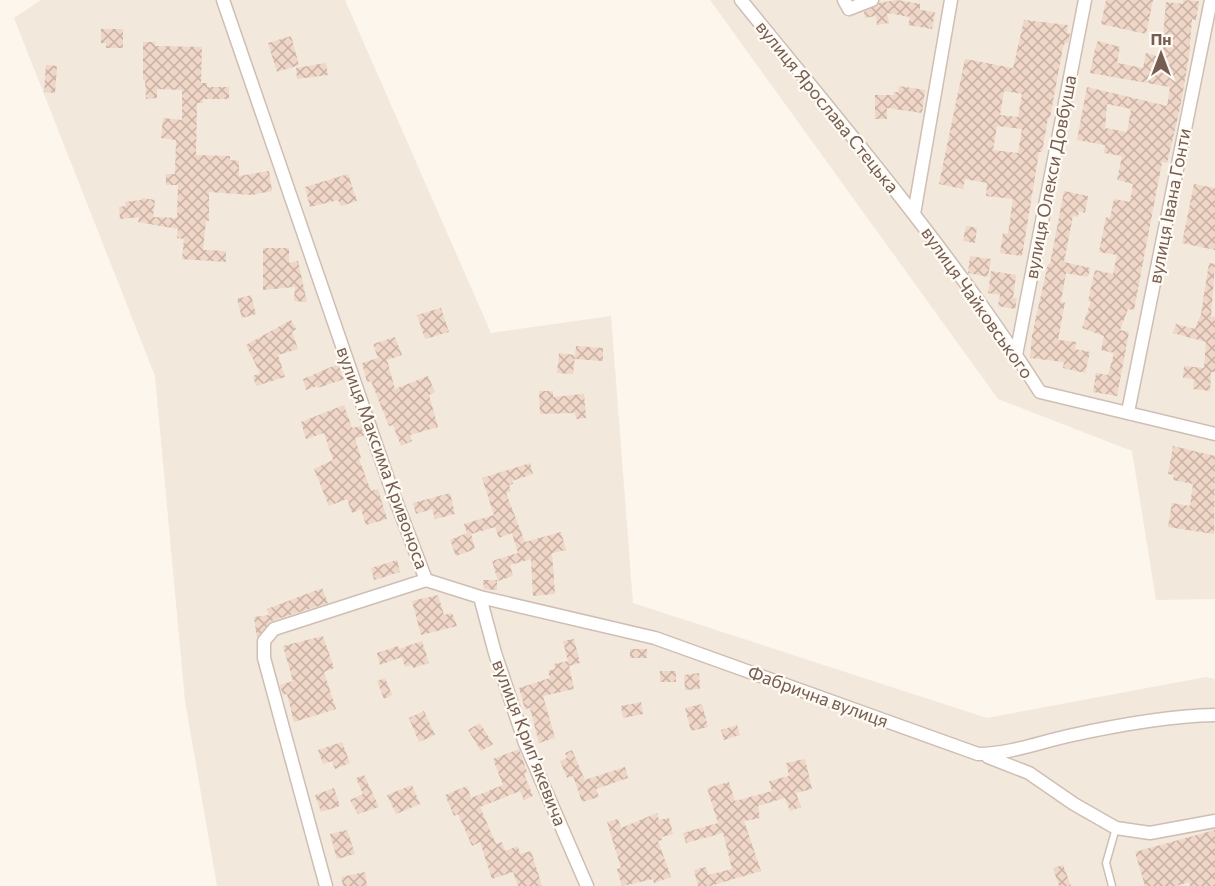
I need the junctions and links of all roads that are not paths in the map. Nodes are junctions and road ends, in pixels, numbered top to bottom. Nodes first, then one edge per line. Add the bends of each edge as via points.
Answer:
1 (223, 0) edge
2 (741, 0) edge
3 (844, 0) edge
4 (872, 0) edge
5 (951, 0) edge
6 (1085, 0) edge
7 (1211, 0) edge
8 (914, 214) junction
9 (1016, 355) junction
10 (1128, 412) junction
11 (1215, 434) edge
12 (426, 580) junction
13 (480, 597) junction
14 (1215, 715) edge
15 (978, 754) junction
16 (1215, 821) edge
17 (1116, 828) junction
18 (326, 886) edge
19 (587, 886) edge
20 (1112, 886) edge

1 - 12 street, вулиця Максима Кривоноса
2 - 8 street, вулиця Ярослава Стецька
3 - 4 street via 849,9
5 - 8 street
6 - 9 street, вулиця Олекси Довбуша
7 - 10 street, вулиця Івана Гонти
8 - 9 street, вулиця Чайковського
9 - 10 street, вулиця Чайковського via 1040,392
10 - 11 street, вулиця Чайковського
12 - 13 street, Фабрична вулиця
12 - 18 street, вулиця Максима Кривоноса via 274,629 264,641 264,658
13 - 15 street, Фабрична вулиця via 655,638
13 - 19 street, вулиця Крипʼякевича via 525,742
14 - 15 street, Фабрична вулиця via 1116,727 1007,752
15 - 17 street via 1029,773
16 - 17 street via 1150,833
17 - 20 lane via 1106,863

